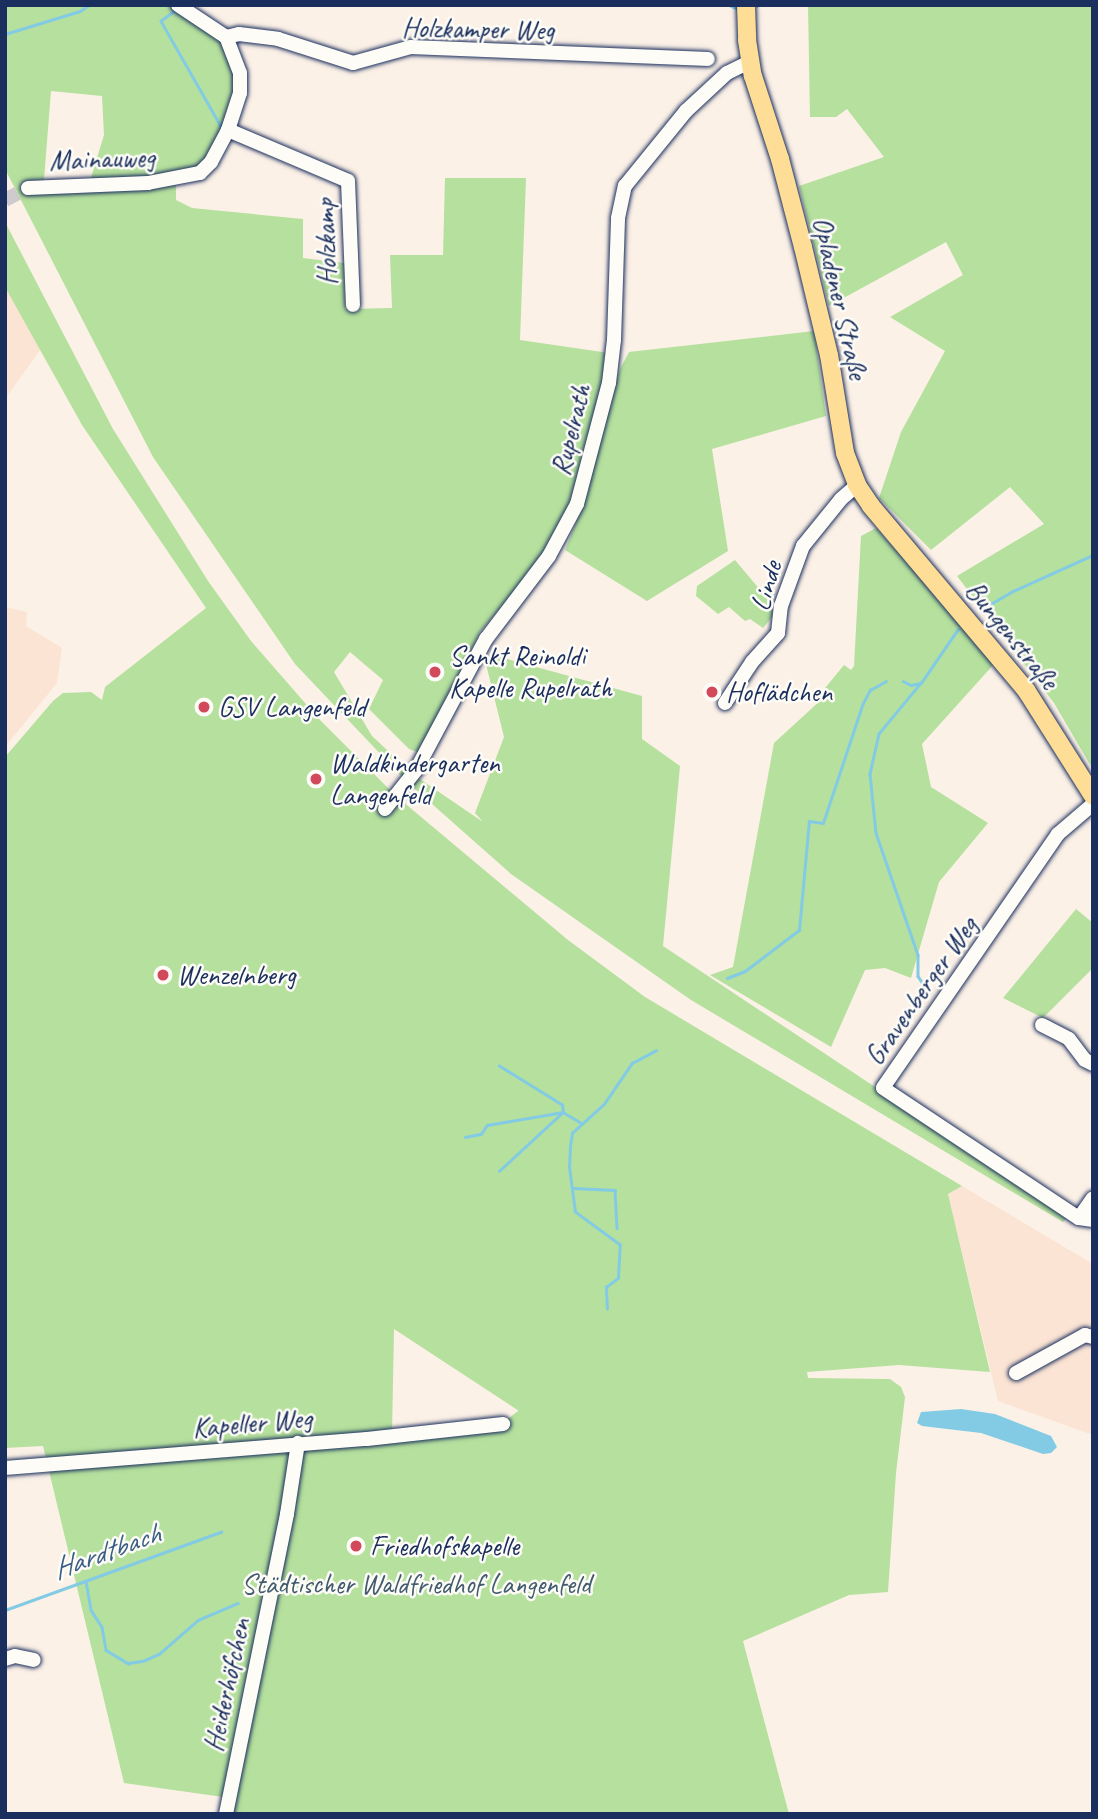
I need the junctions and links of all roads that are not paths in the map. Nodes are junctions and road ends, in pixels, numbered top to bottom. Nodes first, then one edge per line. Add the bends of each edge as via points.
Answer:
1 (178, 5) edge
2 (746, 5) edge
3 (226, 37) junction
4 (708, 60) dead end
5 (750, 62) junction
6 (228, 130) junction
7 (28, 188) tunnel mouth
8 (353, 305) dead end
9 (857, 485) junction
10 (933, 580) joint
11 (725, 703) dead end
12 (1093, 796) edge
13 (1093, 804) edge
14 (385, 809) dead end
15 (1042, 1025) dead end
16 (1093, 1064) edge
17 (1093, 1198) edge
18 (1086, 1219) edge
19 (1093, 1337) edge
20 (1016, 1373) dead end
21 (503, 1424) dead end
22 (298, 1443) junction
23 (5, 1468) edge
24 (5, 1659) edge
25 (34, 1660) dead end
26 (226, 1814) edge

1 - 3 street
2 - 5 main road, Opladener Straße
3 - 4 street, Holzkamper Weg via 278,39 352,63 411,47
3 - 6 street via 242,84
5 - 9 main road, Opladener Straße via 803,247 829,355 845,453
5 - 14 street, Rupelrath via 727,73 686,111 625,186 618,218 609,383 577,504 549,556 486,639 416,770
6 - 7 street, Mainauweg via 205,169 195,176 120,186
6 - 8 street, Holzkamp via 348,181
9 - 10 main road, Opladener Straße
9 - 11 street, Linde via 803,546 781,606 778,633
10 - 12 main road, Bungenstraße via 1026,690
13 - 18 street, Gravenberger Weg via 1058,834 883,1088
15 - 16 street via 1069,1039
17 - 18 street, Gravenberger Weg
19 - 20 street via 1085,1335
21 - 22 street, Kapeller Weg
22 - 23 street, Kapeller Weg
22 - 26 street, Heiderhöfchen
24 - 25 street

